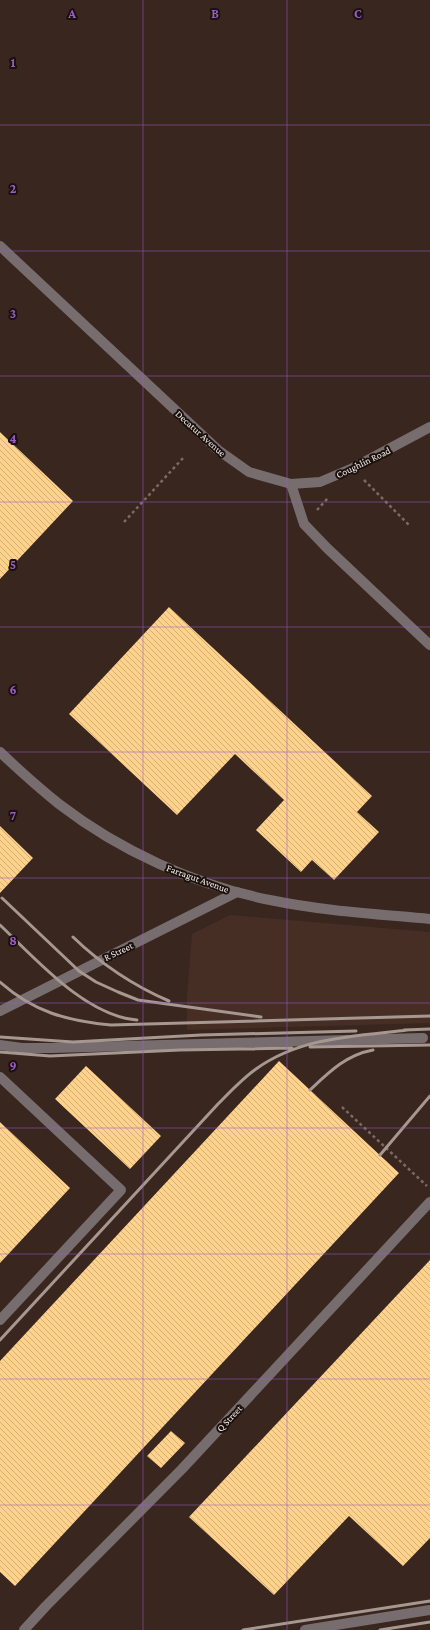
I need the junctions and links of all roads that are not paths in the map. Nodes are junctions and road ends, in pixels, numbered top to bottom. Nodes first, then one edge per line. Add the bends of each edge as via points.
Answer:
1 (0, 246) edge
2 (430, 427) edge
3 (291, 484) junction
4 (430, 645) edge
5 (0, 752) edge
6 (237, 892) junction
7 (430, 919) edge
8 (0, 1011) edge
9 (423, 1038) dead end
10 (0, 1045) edge
11 (0, 1077) edge
12 (430, 1202) edge
13 (0, 1320) edge
14 (430, 1610) edge
15 (24, 1630) edge
16 (305, 1630) edge

1 - 3 street, Decatur Avenue via 218,450 249,472
2 - 3 street, Coughlin Road via 353,468 320,482
3 - 4 street via 304,524
5 - 6 street, Farragut Avenue via 61,805 108,836 160,864
6 - 7 street, Farragut Avenue via 298,905
6 - 8 street, R Street
9 - 10 street via 52,1048
11 - 13 street via 121,1190
12 - 15 street, Q Street via 182,1469
14 - 16 street

